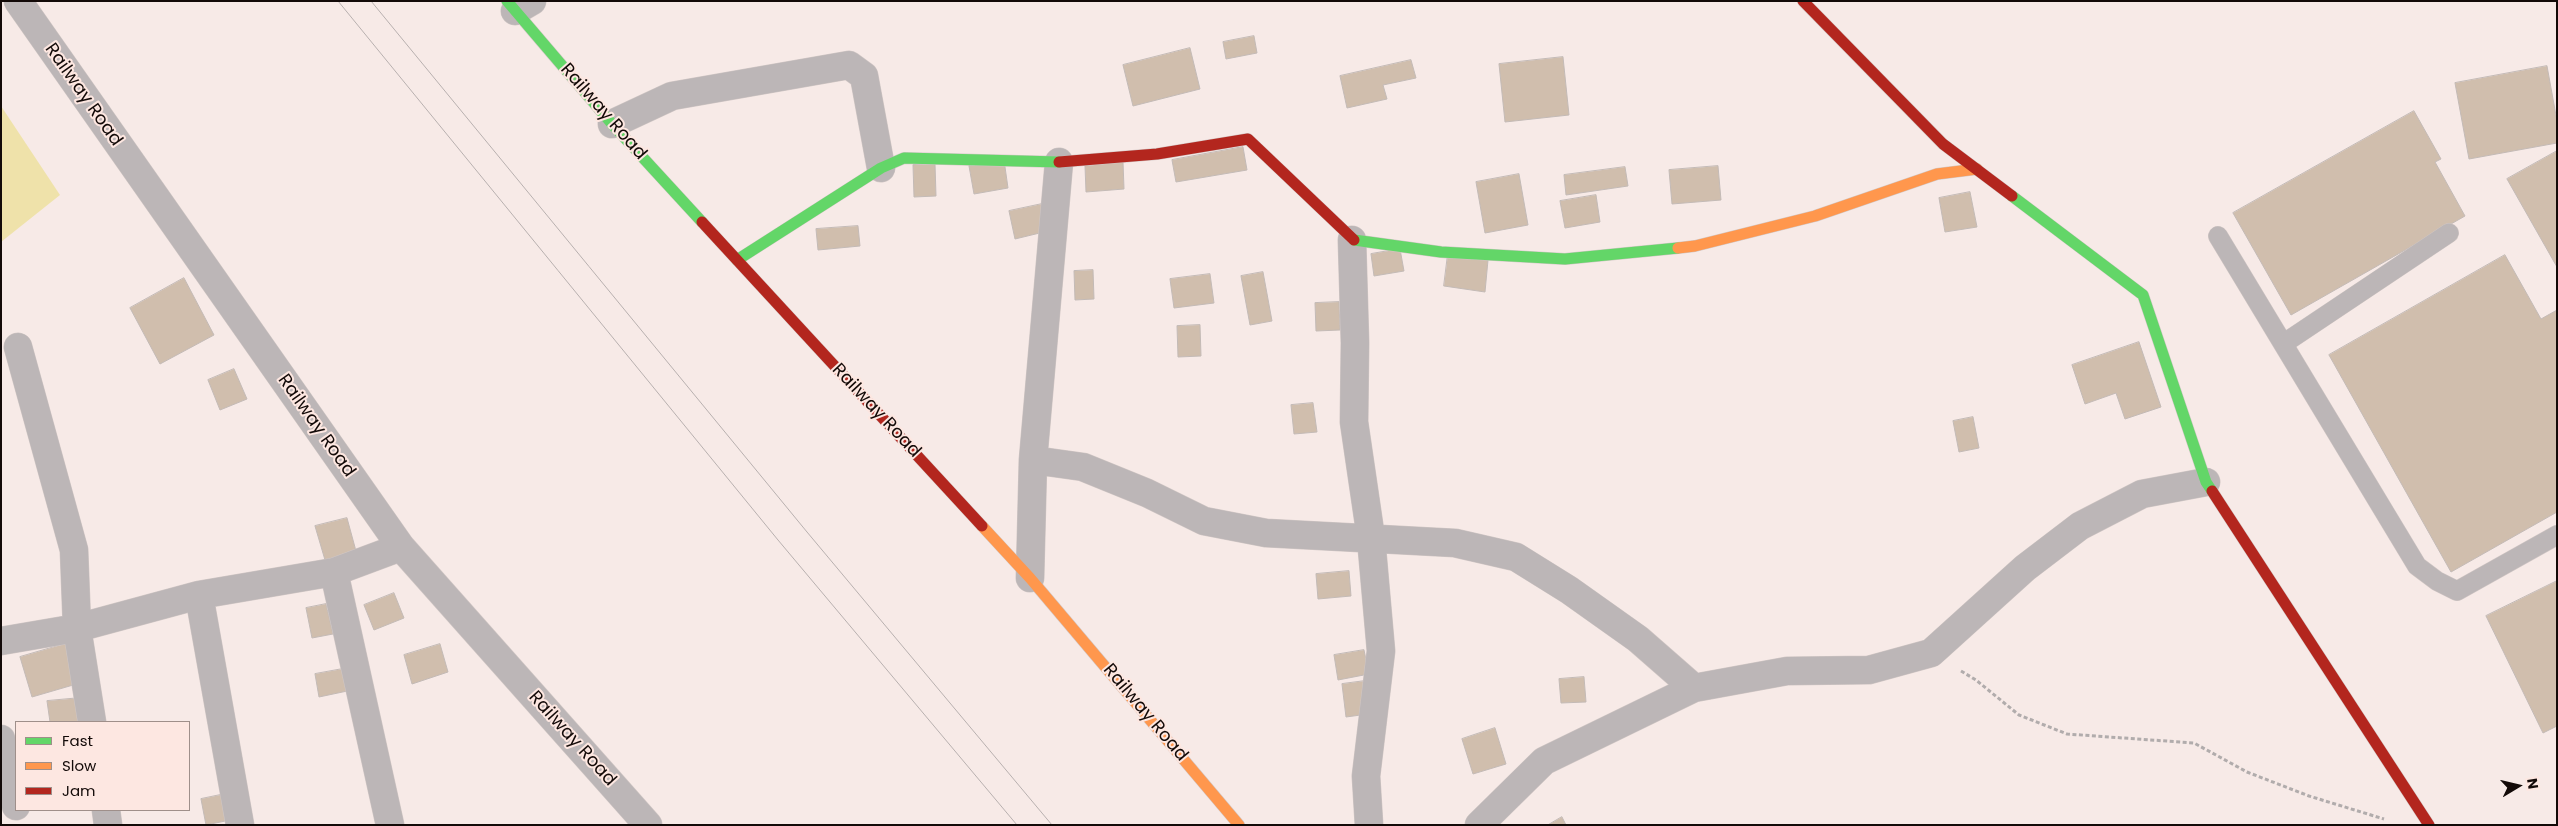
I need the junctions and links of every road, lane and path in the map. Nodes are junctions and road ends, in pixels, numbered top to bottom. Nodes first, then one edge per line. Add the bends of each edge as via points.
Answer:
1 (18, 1) edge
2 (1803, 1) edge
3 (518, 4) edge
4 (612, 124) junction
5 (1059, 162) junction
6 (880, 168) junction
7 (1977, 169) junction
8 (2449, 233) dead end
9 (2218, 236) dead end
10 (1352, 240) junction
11 (737, 260) junction
12 (2284, 344) junction
13 (18, 347) dead end
14 (1033, 460) junction
15 (2206, 482) junction
16 (2557, 535) edge
17 (1371, 538) junction
18 (401, 547) junction
19 (334, 572) junction
20 (1030, 578) junction
21 (199, 594) junction
22 (77, 628) junction
23 (1, 641) edge
24 (1931, 653) junction
25 (1694, 688) junction
26 (92, 721) edge
27 (1, 739) edge
28 (15, 802) edge
29 (17, 811) edge
30 (106, 811) edge
31 (2428, 823) edge
32 (20, 825) edge
33 (108, 825) edge
34 (240, 825) edge
35 (390, 825) edge
36 (648, 825) edge
37 (1239, 825) edge
38 (1369, 825) edge
39 (1479, 825) edge

1 - 18 street, Railway Road
2 - 7 street via 1943,144
3 - 4 street, Railway Road
4 - 6 street via 672,96 850,65 864,76
4 - 11 street, Railway Road
5 - 6 street via 904,158
5 - 10 street via 1157,154 1248,139
5 - 14 street
6 - 11 street
7 - 10 street via 1938,174 1815,216 1695,246 1566,259 1441,252
7 - 15 street via 2143,295
8 - 12 lane
9 - 12 lane
10 - 17 street via 1354,422
11 - 20 street, Railway Road
12 - 16 lane via 2417,566 2437,581 2457,591
13 - 22 street via 74,550
14 - 17 street via 1083,467 1204,521 1266,533
14 - 20 street
15 - 24 street via 2142,494 2080,526 2024,568
15 - 31 street
17 - 25 street via 1455,543 1516,557 1638,639
17 - 38 street via 1381,651 1366,776
18 - 19 street
18 - 36 street, Railway Road
19 - 21 street
19 - 35 street
20 - 37 street, Railway Road
21 - 22 street
21 - 34 street
22 - 23 street
22 - 26 street
24 - 25 street via 1869,670 1787,671
24 - 31 path via 1976,680 2019,715 2067,734 2194,743 2247,772 2309,796 2381,819
25 - 39 street via 1544,761
27 - 28 street
29 - 32 street
30 - 33 street

